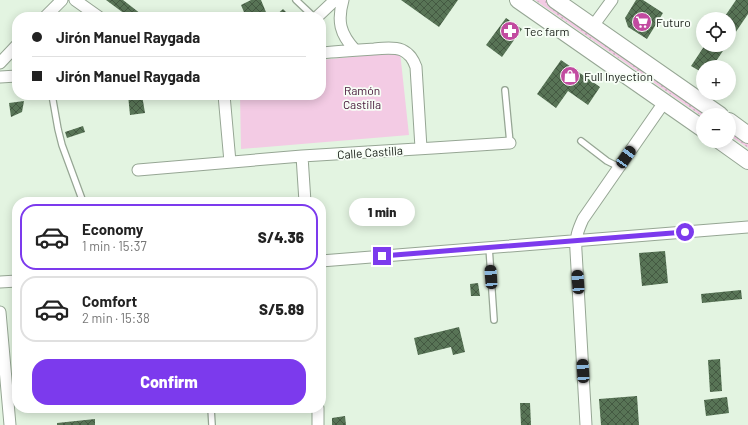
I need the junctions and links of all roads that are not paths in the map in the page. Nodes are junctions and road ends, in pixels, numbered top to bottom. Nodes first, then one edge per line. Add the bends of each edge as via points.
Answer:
1 (62, 0) edge
2 (75, 0) edge
3 (296, 0) edge
4 (335, 0) edge
5 (343, 0) edge
6 (518, 0) edge
7 (555, 0) edge
8 (612, 0) edge
9 (50, 12) edge
10 (92, 12) edge
11 (309, 12) edge
12 (322, 12) edge
13 (594, 26) junction
14 (12, 50) edge
15 (355, 50) junction
16 (326, 53) edge
17 (0, 63) edge
18 (12, 76) edge
19 (0, 77) edge
20 (505, 90) dead end
21 (53, 100) edge
22 (224, 100) edge
23 (665, 101) junction
24 (710, 108) edge
25 (696, 124) edge
26 (736, 126) edge
27 (748, 134) edge
28 (581, 141) dead end
29 (510, 142) joint
30 (421, 148) junction
31 (730, 148) edge
32 (302, 156) junction
33 (748, 161) edge
34 (230, 162) junction
35 (618, 167) junction
36 (138, 170) dead end
37 (81, 197) edge
38 (305, 197) edge
39 (748, 227) edge
40 (576, 241) junction
41 (489, 247) junction
42 (326, 261) edge
43 (12, 281) edge
44 (0, 282) edge
45 (0, 312) edge
46 (494, 320) dead end
47 (211, 413) edge
48 (318, 413) edge
49 (10, 425) edge
50 (212, 425) edge
51 (318, 425) edge
52 (586, 425) edge

1 - 9 street
2 - 10 street
3 - 11 lane
4 - 12 street
5 - 15 street via 340,10 342,32
6 - 23 main road
7 - 13 main road
8 - 13 street
13 - 24 main road
14 - 17 street
15 - 16 street
15 - 30 street via 394,48 410,54 416,66
18 - 19 street
20 - 29 lane
21 - 37 lane via 62,145
22 - 34 street
23 - 25 main road
23 - 35 street
26 - 27 main road
28 - 35 lane
29 - 30 street, Calle Castilla
30 - 32 street, Calle Castilla
31 - 33 main road
32 - 34 street, Calle Castilla
32 - 38 street
34 - 36 street, Calle Castilla
35 - 40 street via 583,219
39 - 40 street
40 - 41 street
40 - 52 street
41 - 42 street
41 - 46 lane
43 - 44 street
45 - 49 street
47 - 50 lane
48 - 51 street

